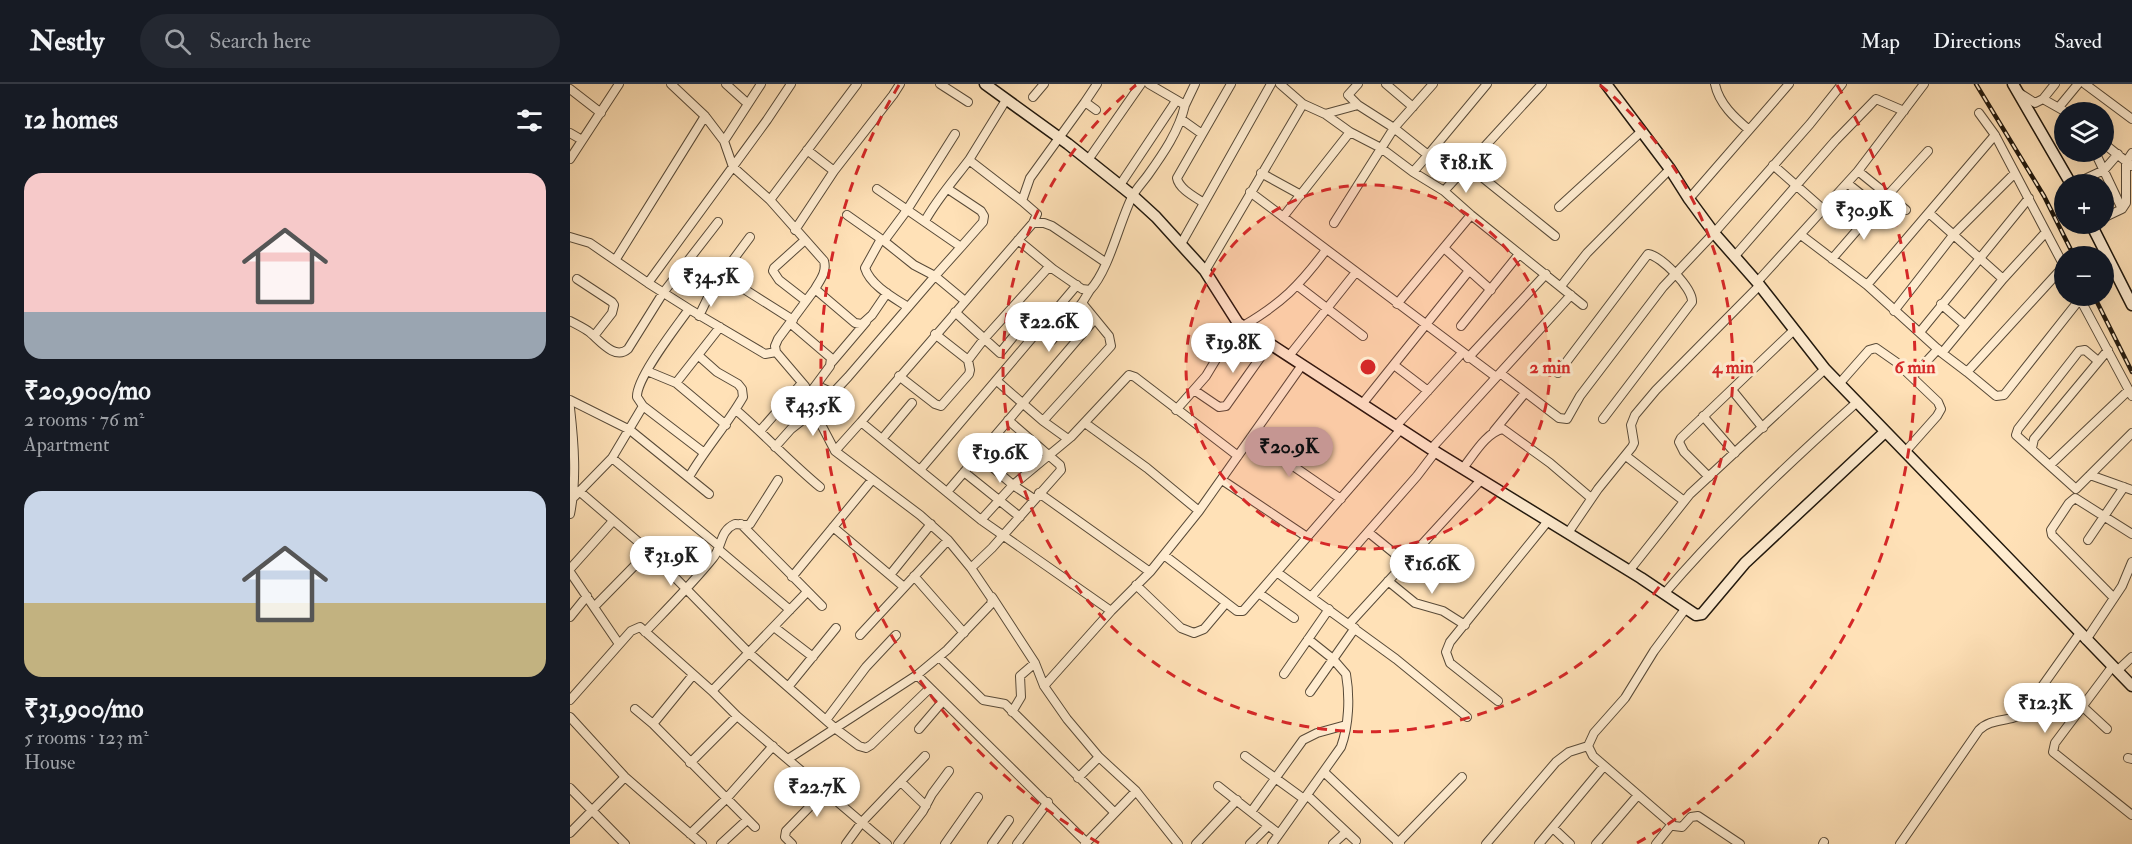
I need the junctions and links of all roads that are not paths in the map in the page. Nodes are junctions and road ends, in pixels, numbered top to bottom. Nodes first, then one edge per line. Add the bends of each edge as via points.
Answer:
1 (619, 84) edge
2 (671, 84) edge
3 (726, 84) edge
4 (761, 84) edge
5 (791, 84) edge
6 (857, 84) edge
7 (900, 84) edge
8 (940, 84) edge
9 (985, 84) edge
10 (1044, 84) edge
11 (1097, 84) edge
12 (1141, 84) edge
13 (1149, 84) edge
14 (1168, 84) edge
15 (1195, 84) edge
16 (1231, 84) edge
17 (1271, 84) edge
18 (1280, 84) edge
19 (1358, 84) edge
20 (1386, 84) edge
21 (1433, 84) edge
22 (1487, 84) edge
23 (1542, 84) edge
24 (1606, 84) edge
25 (1715, 84) edge
26 (1788, 84) edge
27 (1842, 84) edge
28 (1924, 84) edge
29 (2055, 84) edge
30 (2078, 84) edge
31 (2085, 84) edge
32 (2014, 86) edge
33 (570, 89) edge
34 (1162, 93) junction
35 (1033, 97) dead end
36 (2043, 99) junction
37 (1006, 100) junction
38 (1176, 101) junction
39 (968, 102) dead end
40 (1085, 102) junction
41 (2067, 102) edge
42 (747, 103) junction
43 (1303, 104) junction
44 (1185, 105) junction
45 (1358, 105) junction
46 (2054, 105) edge
47 (1413, 107) junction
48 (1096, 110) dead end
49 (1904, 111) junction
50 (601, 113) junction
51 (1979, 113) dead end
52 (1325, 114) junction
53 (705, 116) junction
54 (1181, 119) junction
55 (2132, 119) edge
56 (1394, 128) junction
57 (1749, 130) junction
58 (1350, 132) junction
59 (1642, 132) junction
60 (570, 133) edge
61 (955, 134) dead end
62 (1202, 134) junction
63 (1995, 135) junction
64 (1058, 137) junction
65 (582, 140) junction
66 (724, 141) junction
67 (1381, 148) junction
68 (807, 150) junction
69 (1928, 151) dead end
70 (2114, 151) edge
71 (2132, 153) edge
72 (2118, 154) junction
73 (1428, 155) junction
74 (570, 159) edge
75 (969, 160) junction
76 (1088, 160) junction
77 (2100, 162) edge
78 (2129, 164) edge
79 (1467, 165) junction
80 (1773, 165) junction
81 (733, 167) junction
82 (1670, 169) junction
83 (2104, 170) junction
84 (834, 171) junction
85 (1858, 171) junction
86 (1413, 172) junction
87 (1262, 173) junction
88 (2015, 173) junction
89 (2066, 174) edge
90 (2095, 174) edge
91 (1847, 183) junction
92 (1120, 185) junction
93 (1796, 186) junction
94 (877, 189) dead end
95 (948, 189) junction
96 (1444, 191) junction
97 (1250, 192) junction
98 (1132, 195) junction
99 (1301, 195) junction
100 (1888, 196) junction
101 (2029, 198) junction
102 (1689, 199) junction
103 (770, 200) junction
104 (1022, 201) junction
105 (1204, 203) junction
106 (1559, 207) dead end
107 (1877, 207) junction
108 (2122, 209) junction
109 (907, 210) junction
110 (1824, 210) junction
111 (1906, 210) dead end
112 (1929, 213) junction
113 (2114, 213) edge
114 (846, 215) dead end
115 (1471, 215) junction
116 (1283, 217) junction
117 (925, 221) junction
118 (718, 222) dead end
119 (1033, 223) junction
120 (1334, 223) dead end
121 (795, 230) junction
122 (2046, 232) junction
123 (1714, 233) junction
124 (1954, 234) junction
125 (2097, 234) edge
126 (1802, 235) junction
127 (1555, 236) dead end
128 (570, 237) edge
129 (750, 237) dead end
130 (805, 240) junction
131 (882, 240) junction
132 (1018, 240) junction
133 (1181, 244) junction
134 (961, 247) junction
135 (2054, 247) edge
136 (1444, 248) junction
137 (1326, 250) junction
138 (1519, 254) junction
139 (1734, 257) junction
140 (1981, 258) junction
141 (616, 259) junction
142 (1832, 259) junction
143 (1105, 262) junction
144 (1053, 269) junction
145 (1205, 271) junction
146 (1356, 272) junction
147 (1468, 272) junction
148 (1546, 274) junction
149 (1675, 274) junction
150 (935, 276) junction
151 (2054, 277) edge
152 (577, 279) dead end
153 (2003, 279) junction
154 (648, 283) junction
155 (1759, 284) junction
156 (1077, 285) junction
157 (1867, 285) junction
158 (1298, 286) junction
159 (1560, 286) junction
160 (744, 289) dead end
161 (815, 289) junction
162 (1090, 290) junction
163 (1491, 290) junction
164 (663, 293) junction
165 (887, 293) junction
166 (1571, 295) junction
167 (806, 301) junction
168 (965, 301) junction
169 (1082, 303) junction
170 (1397, 304) junction
171 (1941, 304) junction
172 (1583, 305) dead end
173 (2132, 305) edge
174 (2072, 306) edge
175 (2084, 306) edge
176 (908, 307) junction
177 (1327, 308) junction
178 (689, 309) junction
179 (1894, 311) junction
180 (955, 312) junction
181 (699, 316) junction
182 (1095, 319) junction
183 (570, 321) edge
184 (791, 321) junction
185 (866, 321) junction
186 (1240, 325) junction
187 (1965, 325) junction
188 (1425, 326) junction
189 (1461, 326) dead end
190 (720, 327) junction
191 (1794, 330) junction
192 (1039, 331) junction
193 (1920, 333) junction
194 (935, 334) junction
195 (594, 336) junction
196 (1364, 336) dead end
197 (984, 339) junction
198 (1270, 344) junction
199 (2108, 350) junction
200 (1940, 351) junction
201 (776, 352) junction
202 (699, 356) junction
203 (1289, 356) junction
204 (1465, 356) junction
205 (968, 360) junction
206 (2098, 361) junction
207 (832, 362) junction
208 (1302, 365) junction
209 (1394, 365) junction
210 (1825, 369) junction
211 (647, 371) junction
212 (1967, 372) junction
213 (1558, 373) dead end
214 (1498, 375) junction
215 (899, 376) junction
216 (1912, 377) junction
217 (997, 381) junction
218 (802, 382) junction
219 (676, 383) junction
220 (1839, 384) junction
221 (816, 385) junction
222 (1194, 390) junction
223 (1732, 390) junction
224 (1428, 391) junction
225 (1525, 393) junction
226 (2130, 393) edge
227 (809, 395) junction
228 (570, 400) edge
229 (912, 403) dead end
230 (1022, 403) junction
231 (1363, 403) junction
232 (1856, 403) junction
233 (643, 406) junction
234 (570, 408) edge
235 (736, 410) junction
236 (1176, 410) junction
237 (814, 411) junction
238 (1703, 416) junction
239 (1604, 419) dead end
240 (1008, 420) junction
241 (1043, 421) junction
242 (861, 422) junction
243 (1085, 423) junction
244 (726, 425) junction
245 (1399, 427) junction
246 (1763, 428) junction
247 (630, 430) junction
248 (760, 431) junction
249 (1885, 432) junction
250 (1493, 433) junction
251 (2132, 433) edge
252 (1251, 437) junction
253 (882, 439) junction
254 (1068, 439) junction
255 (775, 447) junction
256 (2032, 448) junction
257 (1434, 450) junction
258 (835, 451) junction
259 (703, 452) junction
260 (1905, 452) junction
261 (1735, 453) junction
262 (978, 455) junction
263 (1049, 455) junction
264 (1238, 456) junction
265 (1626, 456) junction
266 (612, 458) junction
267 (2050, 465) junction
268 (1463, 468) junction
269 (920, 470) junction
270 (964, 472) junction
271 (2090, 475) junction
272 (688, 477) junction
273 (1709, 477) junction
274 (778, 480) dead end
275 (872, 480) junction
276 (1222, 480) junction
277 (1481, 480) junction
278 (1012, 485) junction
279 (820, 487) dead end
280 (2128, 488) edge
281 (947, 492) junction
282 (576, 494) junction
283 (709, 494) dead end
284 (1036, 496) junction
285 (1591, 498) junction
286 (1341, 499) junction
287 (999, 500) junction
288 (1684, 501) junction
289 (1199, 511) junction
290 (570, 514) edge
291 (2105, 516) junction
292 (1020, 517) junction
293 (981, 520) junction
294 (614, 521) junction
295 (1548, 521) junction
296 (741, 524) junction
297 (931, 524) junction
298 (833, 527) junction
299 (1368, 532) junction
300 (1568, 533) junction
301 (2132, 534) edge
302 (1003, 536) junction
303 (1307, 537) junction
304 (948, 540) junction
305 (2088, 540) dead end
306 (718, 548) junction
307 (649, 551) junction
308 (1164, 555) junction
309 (1405, 562) junction
310 (2132, 562) edge
311 (971, 568) junction
312 (570, 571) edge
313 (1629, 571) junction
314 (1150, 572) junction
315 (1278, 573) junction
316 (890, 575) junction
317 (914, 576) junction
318 (792, 577) junction
319 (1388, 581) junction
320 (1137, 585) junction
321 (904, 586) junction
322 (687, 589) junction
323 (807, 592) junction
324 (1260, 594) junction
325 (1664, 594) junction
326 (587, 596) junction
327 (991, 596) junction
328 (1311, 597) junction
329 (2114, 598) junction
330 (1226, 603) junction
331 (822, 606) dead end
332 (594, 607) junction
333 (1686, 608) junction
334 (1329, 609) junction
335 (790, 610) junction
336 (1111, 611) junction
337 (570, 617) edge
338 (1294, 618) dead end
339 (1465, 625) junction
340 (1352, 626) junction
341 (774, 627) junction
342 (836, 628) dead end
343 (645, 632) junction
344 (964, 633) junction
345 (860, 635) dead end
346 (896, 635) dead end
347 (2083, 636) junction
348 (1308, 639) junction
349 (619, 644) junction
350 (748, 652) junction
351 (813, 657) junction
352 (939, 657) junction
353 (2132, 657) edge
354 (1333, 659) junction
355 (1035, 663) junction
356 (2114, 669) junction
357 (1284, 674) dead end
358 (693, 675) junction
359 (917, 675) junction
360 (1044, 686) junction
361 (2132, 686) edge
362 (788, 687) junction
363 (930, 688) junction
364 (712, 691) junction
365 (1310, 692) dead end
366 (570, 698) edge
367 (943, 701) junction
368 (1498, 701) dead end
369 (2082, 706) junction
370 (635, 709) dead end
371 (1012, 712) junction
372 (736, 716) junction
373 (570, 717) edge
374 (1467, 717) dead end
375 (826, 720) junction
376 (653, 724) junction
377 (1346, 725) junction
378 (836, 729) junction
379 (919, 729) dead end
380 (2107, 729) dead end
381 (773, 746) junction
382 (1588, 746) junction
383 (925, 756) dead end
384 (1245, 756) dead end
385 (1099, 757) junction
386 (788, 759) junction
387 (690, 763) junction
388 (1604, 766) junction
389 (948, 771) dead end
390 (1324, 772) junction
391 (625, 777) junction
392 (1462, 777) dead end
393 (1078, 778) junction
394 (1276, 778) junction
395 (901, 782) junction
396 (1218, 786) dead end
397 (570, 788) edge
398 (825, 791) junction
399 (1136, 791) junction
400 (1638, 795) junction
401 (978, 797) dead end
402 (1306, 797) junction
403 (726, 799) junction
404 (1237, 800) junction
405 (1048, 802) junction
406 (926, 806) junction
407 (592, 810) junction
408 (1251, 812) junction
409 (1114, 813) junction
410 (2132, 815) edge
411 (747, 820) junction
412 (1009, 820) dead end
413 (862, 822) junction
414 (1672, 824) junction
415 (1268, 826) junction
416 (755, 827) dead end
417 (1552, 828) junction
418 (1346, 832) junction
419 (570, 833) edge
420 (690, 834) junction
421 (1277, 840) edge
422 (1663, 840) edge
423 (1356, 841) dead end
424 (1085, 843) edge
425 (625, 844) edge
426 (702, 844) edge
427 (721, 844) edge
428 (792, 844) edge
429 (846, 844) edge
430 (887, 844) edge
431 (898, 844) edge
432 (945, 844) edge
433 (993, 844) edge
434 (1017, 844) edge
435 (1178, 844) edge
436 (1196, 844) edge
437 (1250, 844) edge
438 (1333, 844) edge
439 (1399, 844) edge
440 (1486, 844) edge
441 (1539, 844) edge
442 (1570, 844) edge
443 (1596, 844) edge
444 (1656, 844) edge
445 (1740, 844) edge
446 (1900, 844) edge

1 - 50 street
2 - 53 street
3 - 42 street
4 - 42 street
5 - 81 street
6 - 68 street
7 - 84 street
8 - 39 street
9 - 37 street
10 - 35 street
11 - 40 street
12 - 76 street
13 - 34 street
14 - 34 street
15 - 44 street
16 - 62 street
17 - 105 street
18 - 43 street
19 - 45 street via 1348,94
20 - 47 street
21 - 47 street
22 - 73 street
23 - 79 street
24 - 59 street
25 - 57 street via 1731,115
26 - 57 street
27 - 80 street
28 - 49 street
29 - 36 street
30 - 41 street
31 - 55 street
32 - 36 street via 2035,103
32 - 89 street
33 - 50 street
34 - 38 street
36 - 46 street
37 - 64 street
37 - 75 street
38 - 44 street
38 - 92 street
40 - 48 street
40 - 64 street
42 - 66 street
43 - 52 street
43 - 87 street
44 - 54 street
45 - 52 street
45 - 56 street
47 - 56 street
49 - 85 street
49 - 93 street via 1875,99
50 - 65 street
51 - 63 street
52 - 58 street
53 - 66 street
53 - 141 street
54 - 62 street
54 - 98 street
56 - 67 street
56 - 73 street
57 - 102 street
58 - 67 street
58 - 99 street
59 - 82 street
59 - 106 street
60 - 65 street
61 - 109 street
62 - 105 street via 1177,182
63 - 88 street
63 - 112 street
64 - 76 street
64 - 104 street via 1030,178
65 - 74 street
66 - 81 street
67 - 86 street
67 - 120 street
68 - 84 street
68 - 103 street
69 - 100 street
70 - 72 street
71 - 78 street
72 - 78 street
72 - 83 street
73 - 86 street
75 - 95 street
75 - 104 street
76 - 92 street
77 - 83 street
78 - 108 street via 2126,203
79 - 96 street
79 - 127 street
80 - 93 street
80 - 123 street
81 - 103 street
81 - 154 street
82 - 102 street
82 - 159 street via 1594,245
83 - 90 street
83 - 108 street
84 - 121 street
85 - 91 street
85 - 100 street
86 - 96 street
87 - 97 street
87 - 99 street
88 - 101 street
88 - 124 street
91 - 107 street
91 - 110 street
92 - 98 street
93 - 110 street
93 - 139 street
94 - 109 street
95 - 117 street
95 - 134 street via 984,216
96 - 115 street
97 - 116 street
97 - 145 street
98 - 133 street
98 - 143 street
99 - 116 street
100 - 107 street
100 - 111 street
101 - 122 street
101 - 140 street
102 - 123 street
103 - 121 street
104 - 119 street via 1037,214
105 - 133 street
107 - 142 street
108 - 113 street
109 - 117 street
109 - 131 street
110 - 126 street
112 - 124 street
112 - 157 street
114 - 131 street
115 - 136 street
115 - 138 street
116 - 137 street
117 - 134 street
118 - 164 street
119 - 132 street
119 - 143 street via 1052,226
121 - 130 street
122 - 135 street
122 - 153 street
123 - 139 street
123 - 149 street
124 - 140 street
124 - 179 street
125 - 173 street
126 - 142 street
126 - 155 street
128 - 141 street via 590,243
129 - 181 street via 713,287
130 - 161 street via 826,267
130 - 167 street via 773,271
131 - 150 street
131 - 165 street via 865,268
132 - 144 street
132 - 168 street
133 - 145 street
134 - 150 street
136 - 147 street
136 - 170 street
137 - 146 street
137 - 158 street
138 - 148 street
138 - 163 street
139 - 155 street
140 - 153 street
140 - 171 street
141 - 154 street
142 - 157 street
143 - 162 street
144 - 156 street
144 - 197 street via 1042,274
145 - 186 street
146 - 170 street
146 - 177 street
147 - 163 street
147 - 188 street
148 - 159 street
148 - 204 street
149 - 213 street via 1655,256 1645,257
149 - 225 street via 1580,396 1567,419 1559,418
149 - 239 street via 1690,292 1692,302
150 - 168 street
150 - 176 street
151 - 212 street
152 - 195 street via 614,305
153 - 187 street
154 - 164 street
155 - 191 street
155 - 265 street via 1635,415 1631,425 1634,442
156 - 162 street
156 - 192 street
157 - 179 street
158 - 177 street
158 - 186 street via 1264,314
159 - 166 street
160 - 184 street
161 - 167 street
161 - 185 street via 855,322
162 - 169 street
163 - 189 street
164 - 178 street
164 - 195 street via 623,354
165 - 176 street
165 - 185 street
166 - 172 street
166 - 214 street
167 - 184 street
168 - 180 street
169 - 182 street
169 - 192 street via 1052,340
170 - 188 street
171 - 187 street
171 - 193 street
174 - 212 street via 2004,395 1996,396
175 - 199 street
176 - 221 street via 833,393
177 - 196 street
177 - 203 street
178 - 181 street
178 - 211 street
179 - 193 street
180 - 194 street
180 - 197 street
181 - 190 street
182 - 230 street
182 - 241 street via 1109,336 1111,346
183 - 195 street
184 - 201 street via 778,339
184 - 207 street
185 - 207 street
186 - 198 street
186 - 222 street
187 - 200 street
188 - 204 street
188 - 209 street
190 - 201 street via 765,354
190 - 202 street
191 - 210 street
191 - 223 street
192 - 197 street via 1026,321 1000,353
192 - 217 street
193 - 200 street
194 - 205 street
194 - 215 street
197 - 205 street
198 - 203 street
198 - 222 street via 1226,406 1219,407
199 - 206 street
199 - 226 street
200 - 212 street
200 - 216 street
201 - 218 street
202 - 219 street
202 - 235 street via 742,388 743,397
203 - 208 street
204 - 214 street
204 - 224 street
205 - 215 street via 969,374 941,406
206 - 256 street via 2034,439
206 - 256 street via 2085,350 2079,351 2018,429 2018,438
207 - 221 street
208 - 231 street
208 - 252 street
209 - 224 street
209 - 231 street
210 - 220 street
210 - 246 street
211 - 219 street
211 - 233 street via 636,393
214 - 225 street
214 - 257 street
215 - 242 street
216 - 220 street via 1880,349 1873,348
216 - 260 street via 1941,409
217 - 230 street
217 - 269 street
218 - 227 street
218 - 248 street
219 - 244 street
220 - 232 street
221 - 227 street
222 - 236 street
223 - 238 street
223 - 246 street
224 - 245 street
225 - 250 street
226 - 267 street
227 - 237 street
228 - 247 street
229 - 253 street
230 - 240 street
230 - 241 street
231 - 245 street
232 - 249 street
232 - 325 street via 1720,531
233 - 247 street
233 - 259 street
234 - 282 street
235 - 244 street
235 - 248 street
236 - 243 street via 1129,375
236 - 264 street
237 - 255 street
237 - 258 street
238 - 261 street
238 - 273 street via 1679,442
240 - 262 street
240 - 263 street
241 - 254 street
242 - 253 street
242 - 258 street
243 - 254 street
243 - 289 street
244 - 259 street
245 - 257 street
245 - 286 street
246 - 261 street
247 - 266 street
247 - 272 street
248 - 255 street
249 - 260 street
249 - 333 street via 1745,563 1702,614 1696,615
250 - 268 street
250 - 285 street via 1507,431
251 - 271 street
252 - 264 street
252 - 286 street
253 - 269 street
254 - 263 street
255 - 279 street
256 - 267 street
257 - 268 street
257 - 299 street via 1417,476
258 - 275 street
259 - 272 street
260 - 347 street
261 - 273 street
262 - 270 street
262 - 278 street
263 - 278 street
263 - 284 street via 1061,470
264 - 276 street
265 - 285 street
265 - 288 street
266 - 282 street
266 - 306 street
267 - 271 street via 2075,489
268 - 277 street
269 - 281 street
270 - 281 street
270 - 287 street
271 - 280 street
272 - 283 street
273 - 288 street
274 - 296 street via 750,524
275 - 297 street
275 - 298 street
276 - 289 street
276 - 303 street
277 - 295 street
277 - 309 street
278 - 284 street
278 - 287 street
280 - 291 street
281 - 293 street
282 - 290 street
282 - 294 street
284 - 292 street
284 - 314 street
285 - 300 street
286 - 303 street
287 - 292 street
287 - 293 street
288 - 313 street
289 - 308 street
291 - 301 street
291 - 305 street
291 - 329 street via 2075,498 2050,532
292 - 302 street
293 - 302 street
294 - 307 street
294 - 312 street
295 - 300 street
295 - 339 street
296 - 306 street via 728,528
296 - 318 street
297 - 304 street
297 - 316 street
298 - 316 street
298 - 318 street
299 - 309 street
299 - 328 street
300 - 313 street
302 - 311 street
302 - 336 street
303 - 315 street
304 - 311 street
304 - 317 street
306 - 322 street
306 - 335 street
307 - 322 street
307 - 332 street
308 - 314 street
308 - 330 street
309 - 319 street
310 - 329 street
311 - 327 street
312 - 326 street
313 - 325 street
314 - 320 street
315 - 324 street
315 - 328 street
316 - 321 street
317 - 321 street
317 - 344 street
318 - 323 street
319 - 339 street via 1414,603 1443,611
319 - 340 street
320 - 330 street via 1181,628 1194,633 1204,629
320 - 336 street
321 - 345 street
322 - 343 street
322 - 350 street
323 - 331 street
323 - 335 street
324 - 330 street via 1241,612
324 - 338 street
325 - 333 street
326 - 332 street
326 - 337 street
327 - 344 street via 991,604
327 - 355 street
328 - 334 street
329 - 347 street
332 - 349 street
333 - 382 street
334 - 340 street
334 - 348 street
335 - 341 street
336 - 360 street
339 - 368 street via 1447,646 1446,657
340 - 354 street
340 - 374 street
341 - 350 street
341 - 351 street
342 - 351 street
343 - 349 street via 636,627
343 - 358 street
344 - 352 street
346 - 375 street
347 - 356 street
347 - 446 street via 2024,712 1979,730
348 - 354 street
348 - 357 street
349 - 366 street
350 - 362 street
350 - 364 street
351 - 362 street
352 - 359 street
352 - 371 street via 983,700 1002,702
353 - 356 street
354 - 365 street
354 - 377 street via 1347,678
355 - 360 street
355 - 371 street via 1020,676 1021,697
356 - 361 street
356 - 369 street
358 - 364 street
358 - 376 street
359 - 363 street
359 - 378 street
360 - 385 street
362 - 375 street
363 - 367 street
363 - 378 street via 869,747 859,746
364 - 372 street
367 - 379 street
367 - 405 street
369 - 380 street
369 - 410 street via 2055,743 2053,752
370 - 376 street
371 - 393 street
372 - 381 street
372 - 387 street
373 - 391 street
375 - 378 street
376 - 387 street
377 - 390 street via 1341,747
377 - 394 street via 1304,740
378 - 386 street
381 - 386 street
381 - 403 street
382 - 388 street
382 - 440 street via 1569,752 1556,762
383 - 395 street
384 - 394 street
385 - 393 street
385 - 399 street
386 - 398 street
387 - 403 street
388 - 400 street
388 - 417 street
389 - 406 street
390 - 402 street
390 - 439 street
391 - 407 street
391 - 420 street
392 - 439 street
393 - 409 street
394 - 402 street
394 - 408 street
395 - 406 street
395 - 413 street
396 - 404 street
397 - 407 street
398 - 413 street
398 - 428 street via 786,831 785,837
399 - 409 street
399 - 435 street
400 - 414 street
400 - 443 street
401 - 432 street
402 - 418 street
402 - 421 street
403 - 411 street
403 - 420 street
404 - 408 street
404 - 436 street
405 - 424 street
405 - 434 street
406 - 431 street
407 - 419 street
407 - 425 street
408 - 415 street
409 - 424 street
411 - 416 street
411 - 427 street
412 - 433 street
413 - 429 street
413 - 430 street
414 - 422 street
414 - 445 street via 1679,828 1698,816
415 - 421 street
415 - 437 street
417 - 441 street
417 - 442 street
418 - 423 street
418 - 438 street
420 - 426 street
422 - 444 street

